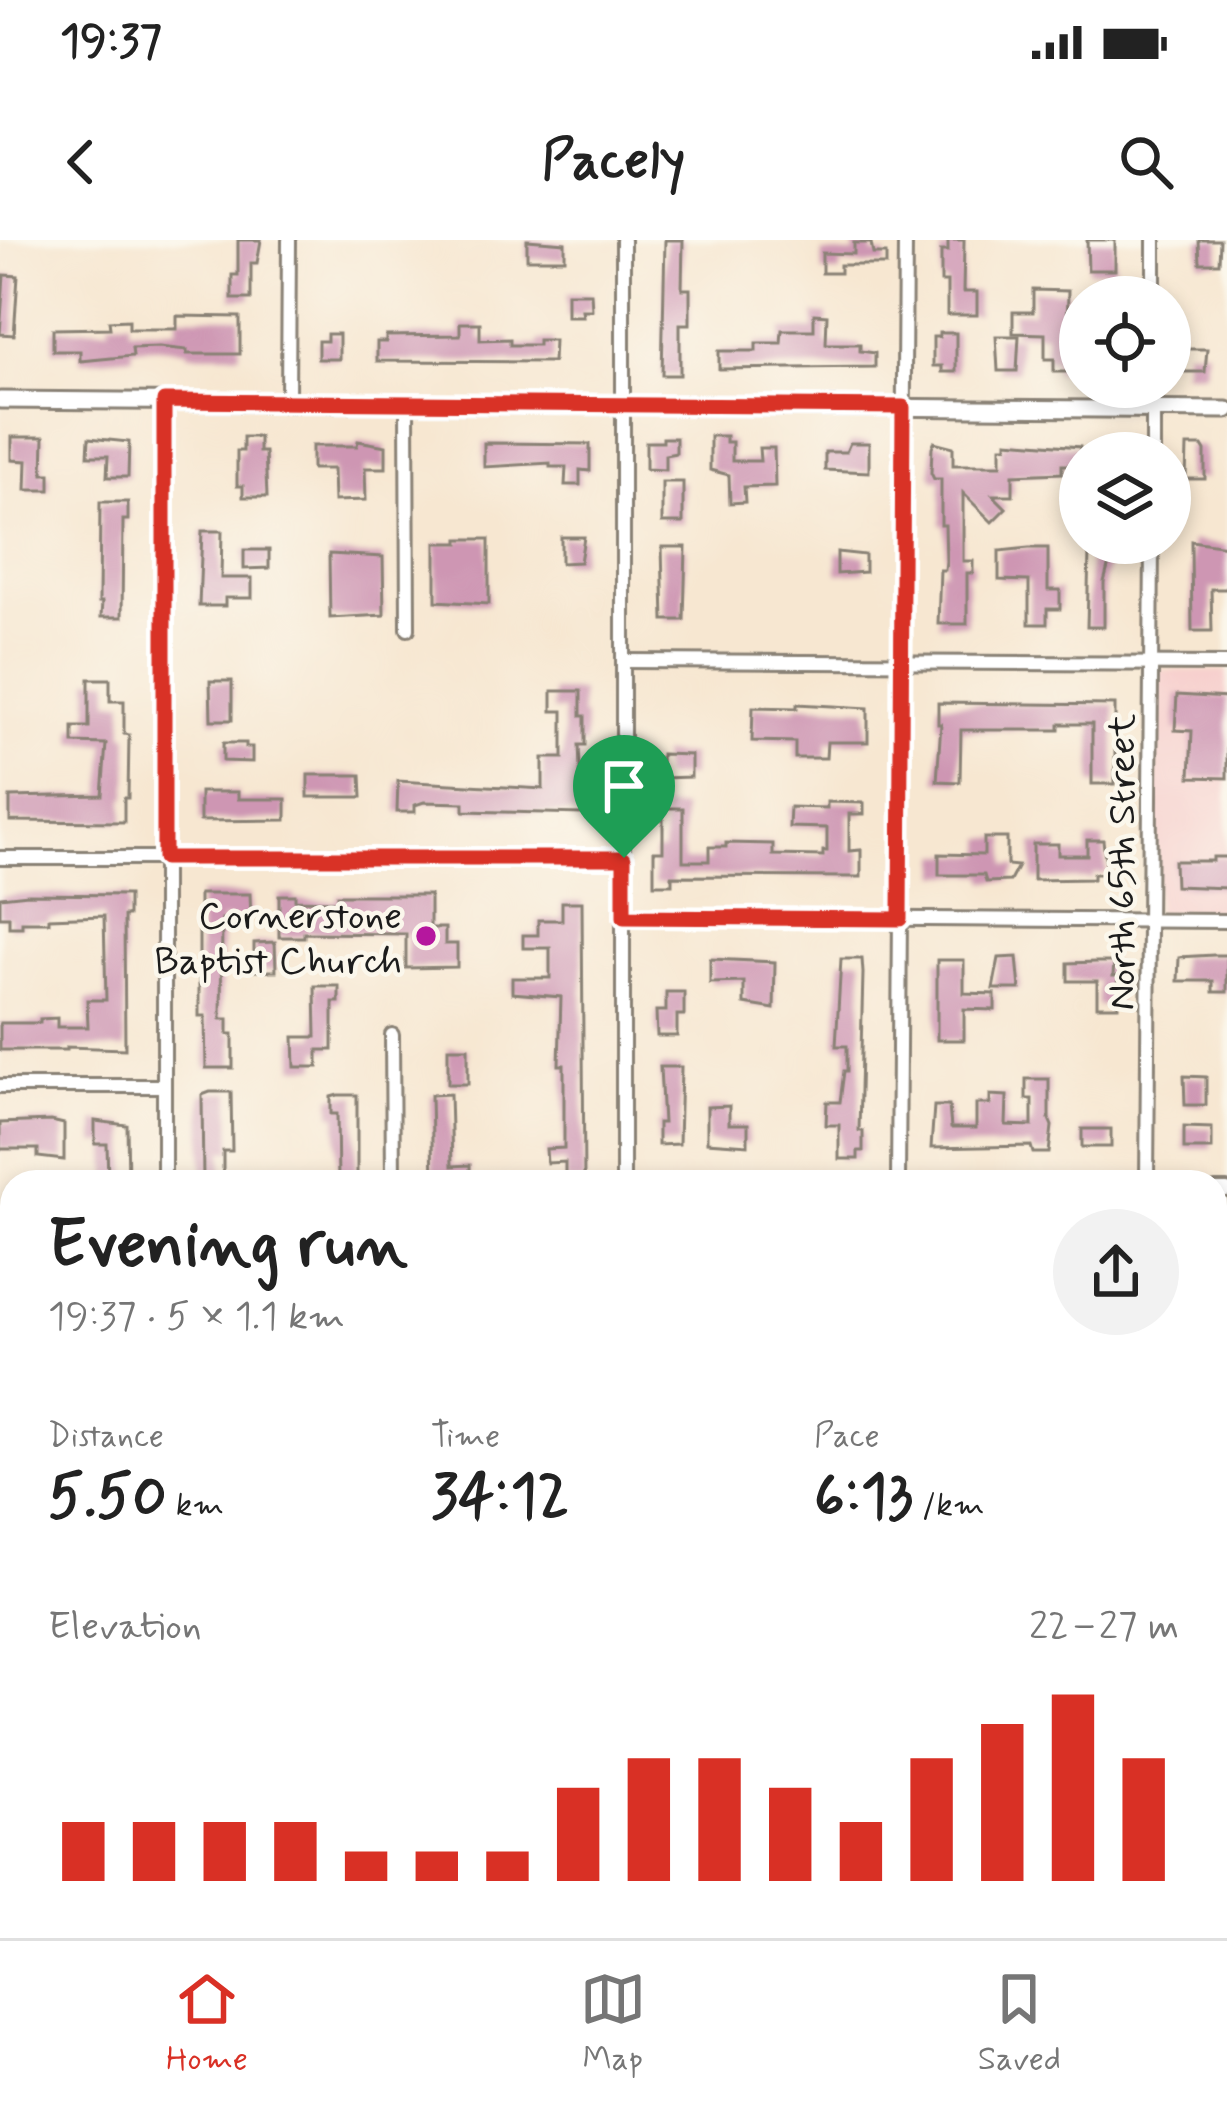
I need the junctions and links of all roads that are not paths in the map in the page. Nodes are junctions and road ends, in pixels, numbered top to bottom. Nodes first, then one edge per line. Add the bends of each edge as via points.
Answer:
1 (289, 240) edge
2 (623, 240) edge
3 (904, 240) edge
4 (1154, 240) edge
5 (1154, 276) edge
6 (0, 400) edge
7 (164, 401) junction
8 (288, 402) junction
9 (407, 404) junction
10 (623, 406) junction
11 (903, 407) junction
12 (1153, 409) junction
13 (1227, 410) edge
14 (1153, 432) edge
15 (1152, 564) edge
16 (408, 629) dead end
17 (623, 661) junction
18 (902, 663) junction
19 (1151, 664) junction
20 (1227, 664) edge
21 (0, 858) edge
22 (164, 858) junction
23 (624, 858) junction
24 (624, 917) junction
25 (900, 919) junction
26 (1149, 920) junction
27 (1227, 921) edge
28 (392, 1035) dead end
29 (0, 1086) edge
30 (164, 1086) junction
31 (164, 1170) edge
32 (393, 1170) edge
33 (623, 1170) edge
34 (898, 1170) edge
35 (1147, 1170) edge

1 - 8 street
2 - 10 street
3 - 11 street
4 - 5 street
6 - 7 street
7 - 8 street
7 - 22 street
8 - 9 street
9 - 10 street
9 - 16 street
10 - 11 street
10 - 17 street
11 - 12 street
11 - 18 street
12 - 13 street
12 - 14 street
15 - 19 street, North 65th Street
17 - 18 street
17 - 23 street
18 - 19 street
18 - 25 street
19 - 20 street
19 - 26 street, North 65th Street
21 - 22 street
22 - 23 street
22 - 30 street
23 - 24 street
24 - 25 street
24 - 33 street
25 - 26 street
25 - 34 street
26 - 27 street
26 - 35 street, North 65th Street
28 - 32 street
29 - 30 street
30 - 31 street

